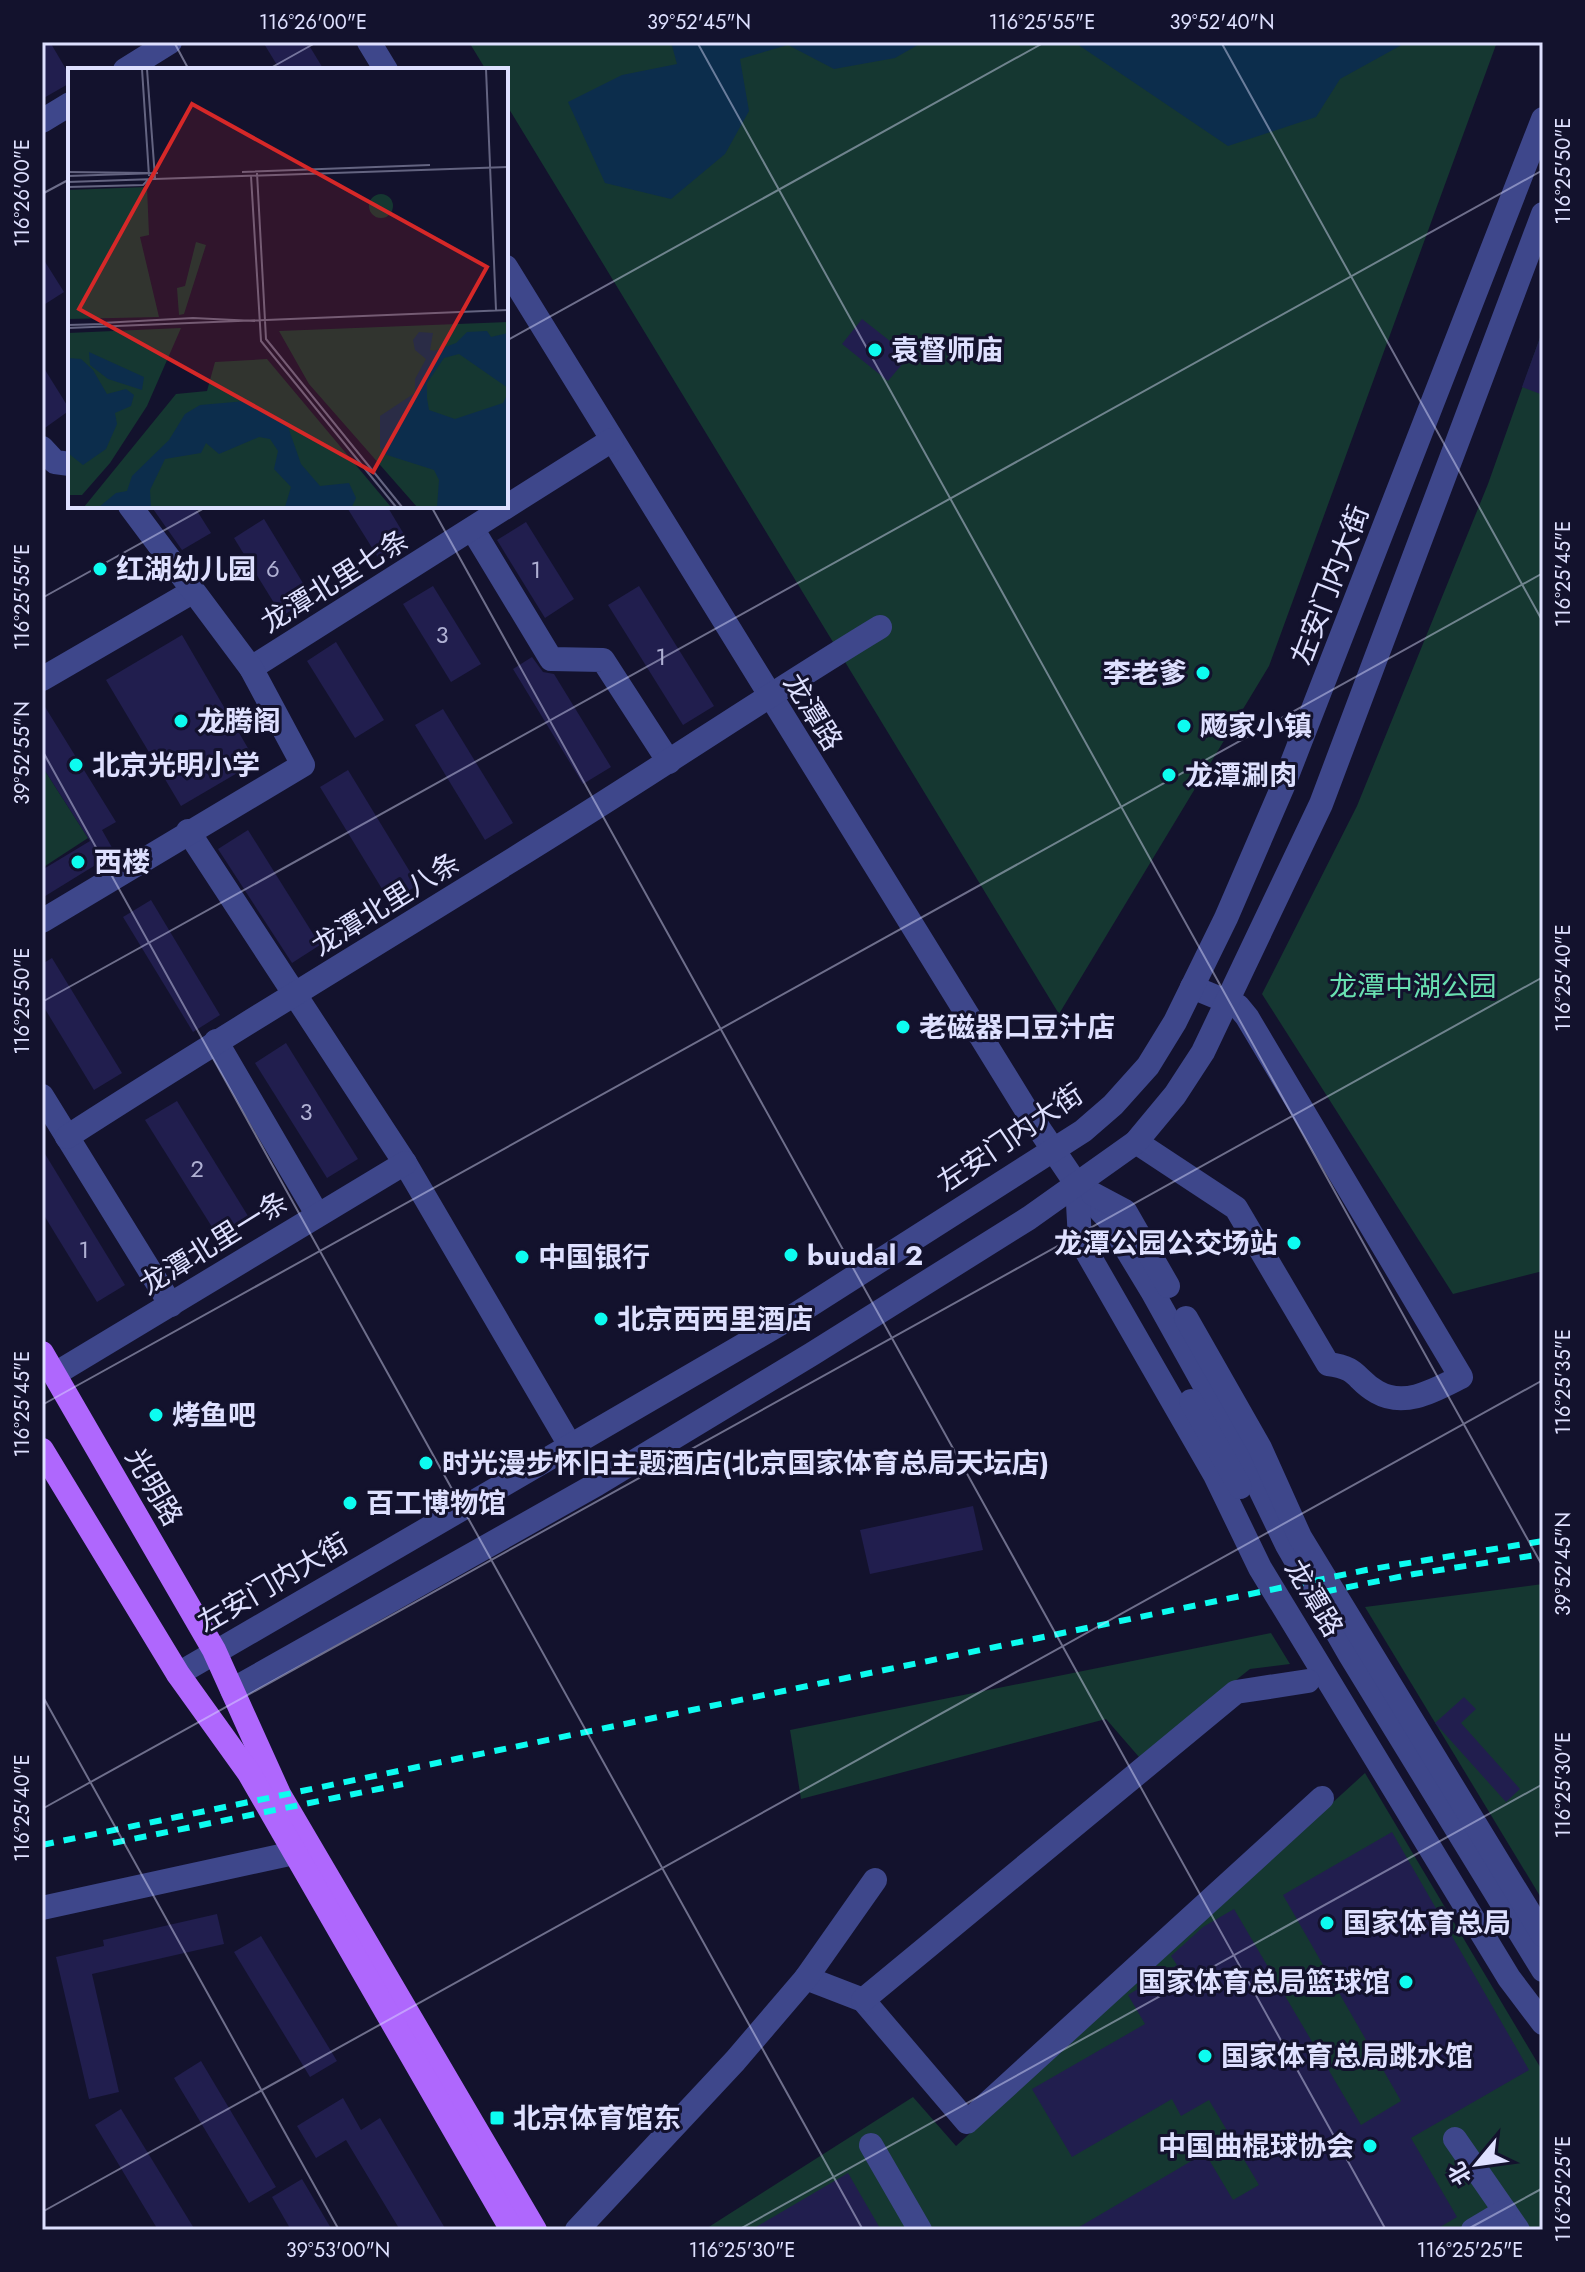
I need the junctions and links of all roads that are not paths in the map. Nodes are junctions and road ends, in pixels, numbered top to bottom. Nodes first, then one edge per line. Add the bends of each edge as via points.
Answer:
1 (170, 42) edge
2 (369, 42) edge
3 (128, 68) edge
4 (385, 68) edge
5 (68, 105) edge
6 (1543, 119) edge
7 (42, 121) edge
8 (1543, 214) edge
9 (508, 270) edge
10 (612, 440) junction
11 (508, 507) edge
12 (131, 508) edge
13 (507, 508) edge
14 (473, 530) junction
15 (192, 592) junction
16 (880, 627) dead end
17 (251, 668) junction
18 (42, 679) edge
19 (768, 697) junction
20 (669, 762) junction
21 (188, 831) junction
22 (42, 921) edge
23 (1192, 987) junction
24 (296, 995) junction
25 (1225, 999) junction
26 (216, 1041) junction
27 (42, 1096) edge
28 (67, 1137) junction
29 (1136, 1142) junction
30 (1053, 1150) junction
31 (405, 1163) junction
32 (1077, 1185) junction
33 (317, 1214) junction
34 (171, 1305) junction
35 (42, 1353) edge
36 (55, 1374) junction
37 (571, 1447) junction
38 (43, 1453) edge
39 (214, 1650) junction
40 (178, 1674) junction
41 (1308, 1681) dead end
42 (232, 1690) junction
43 (1322, 1798) dead end
44 (294, 1853) junction
45 (875, 1880) dead end
46 (42, 1908) edge
47 (1543, 1935) edge
48 (1543, 1970) edge
49 (806, 1978) junction
50 (863, 2000) junction
51 (1543, 2003) edge
52 (1543, 2023) edge
53 (1455, 2139) dead end
54 (871, 2145) dead end
55 (1511, 2220) edge
56 (512, 2230) edge
57 (535, 2230) edge
58 (577, 2230) edge
59 (920, 2230) edge
60 (1473, 2230) edge

1 - 3 street
2 - 4 street
5 - 7 street
6 - 23 street, 左安门内大街 via 1283,786
8 - 25 street via 1321,804
9 - 10 street, 龙潭路
10 - 11 street, 龙潭北里七条
10 - 19 street, 龙潭路
12 - 15 street
13 - 14 street, 龙潭北里七条
14 - 17 street, 龙潭北里七条
14 - 20 street via 551,659 603,660
15 - 17 street
15 - 18 street
16 - 19 street, 龙潭北里八条
17 - 21 street via 303,765
19 - 20 street, 龙潭北里八条
19 - 30 street, 龙潭路
20 - 24 street, 龙潭北里八条
21 - 22 street
21 - 24 street
23 - 25 street
23 - 30 street, 左安门内大街 via 1148,1066 1113,1105
24 - 26 street, 龙潭北里八条
24 - 31 street
25 - 29 street via 1203,1052
25 - 29 street via 1247,1017 1461,1377 1403,1400 1376,1392 1348,1366 1328,1364 1236,1208
26 - 28 street, 龙潭北里八条
26 - 33 street
27 - 28 street
28 - 34 street
29 - 32 street
30 - 32 street, 龙潭路
30 - 37 street, 左安门内大街 via 790,1318
31 - 33 street, 龙潭北里一条
31 - 37 street
32 - 42 street via 611,1476
32 - 47 street, 龙潭路 via 1125,1211 1260,1448 1300,1537
32 - 48 street, 龙潭路 via 1109,1220 1145,1279 1350,1655
32 - 51 street, 龙潭路 via 1091,1233 1230,1466 1323,1641
32 - 52 street, 龙潭路 via 1080,1240 1215,1475 1260,1568 1509,1978
33 - 34 street, 龙潭北里一条
34 - 36 street, 龙潭北里一条
35 - 36 main road, 光明路
36 - 39 main road, 光明路
37 - 39 street, 左安门内大街
38 - 40 main road
39 - 40 street, 左安门内大街
39 - 42 main road, 光明路
40 - 44 main road via 249,1773
41 - 50 street via 1236,1692
42 - 57 main road, 光明路 via 279,1794
43 - 50 street via 967,2122
44 - 46 street
44 - 56 main road
45 - 49 street
49 - 50 street
49 - 58 street
53 - 55 street
54 - 59 street
55 - 60 street

